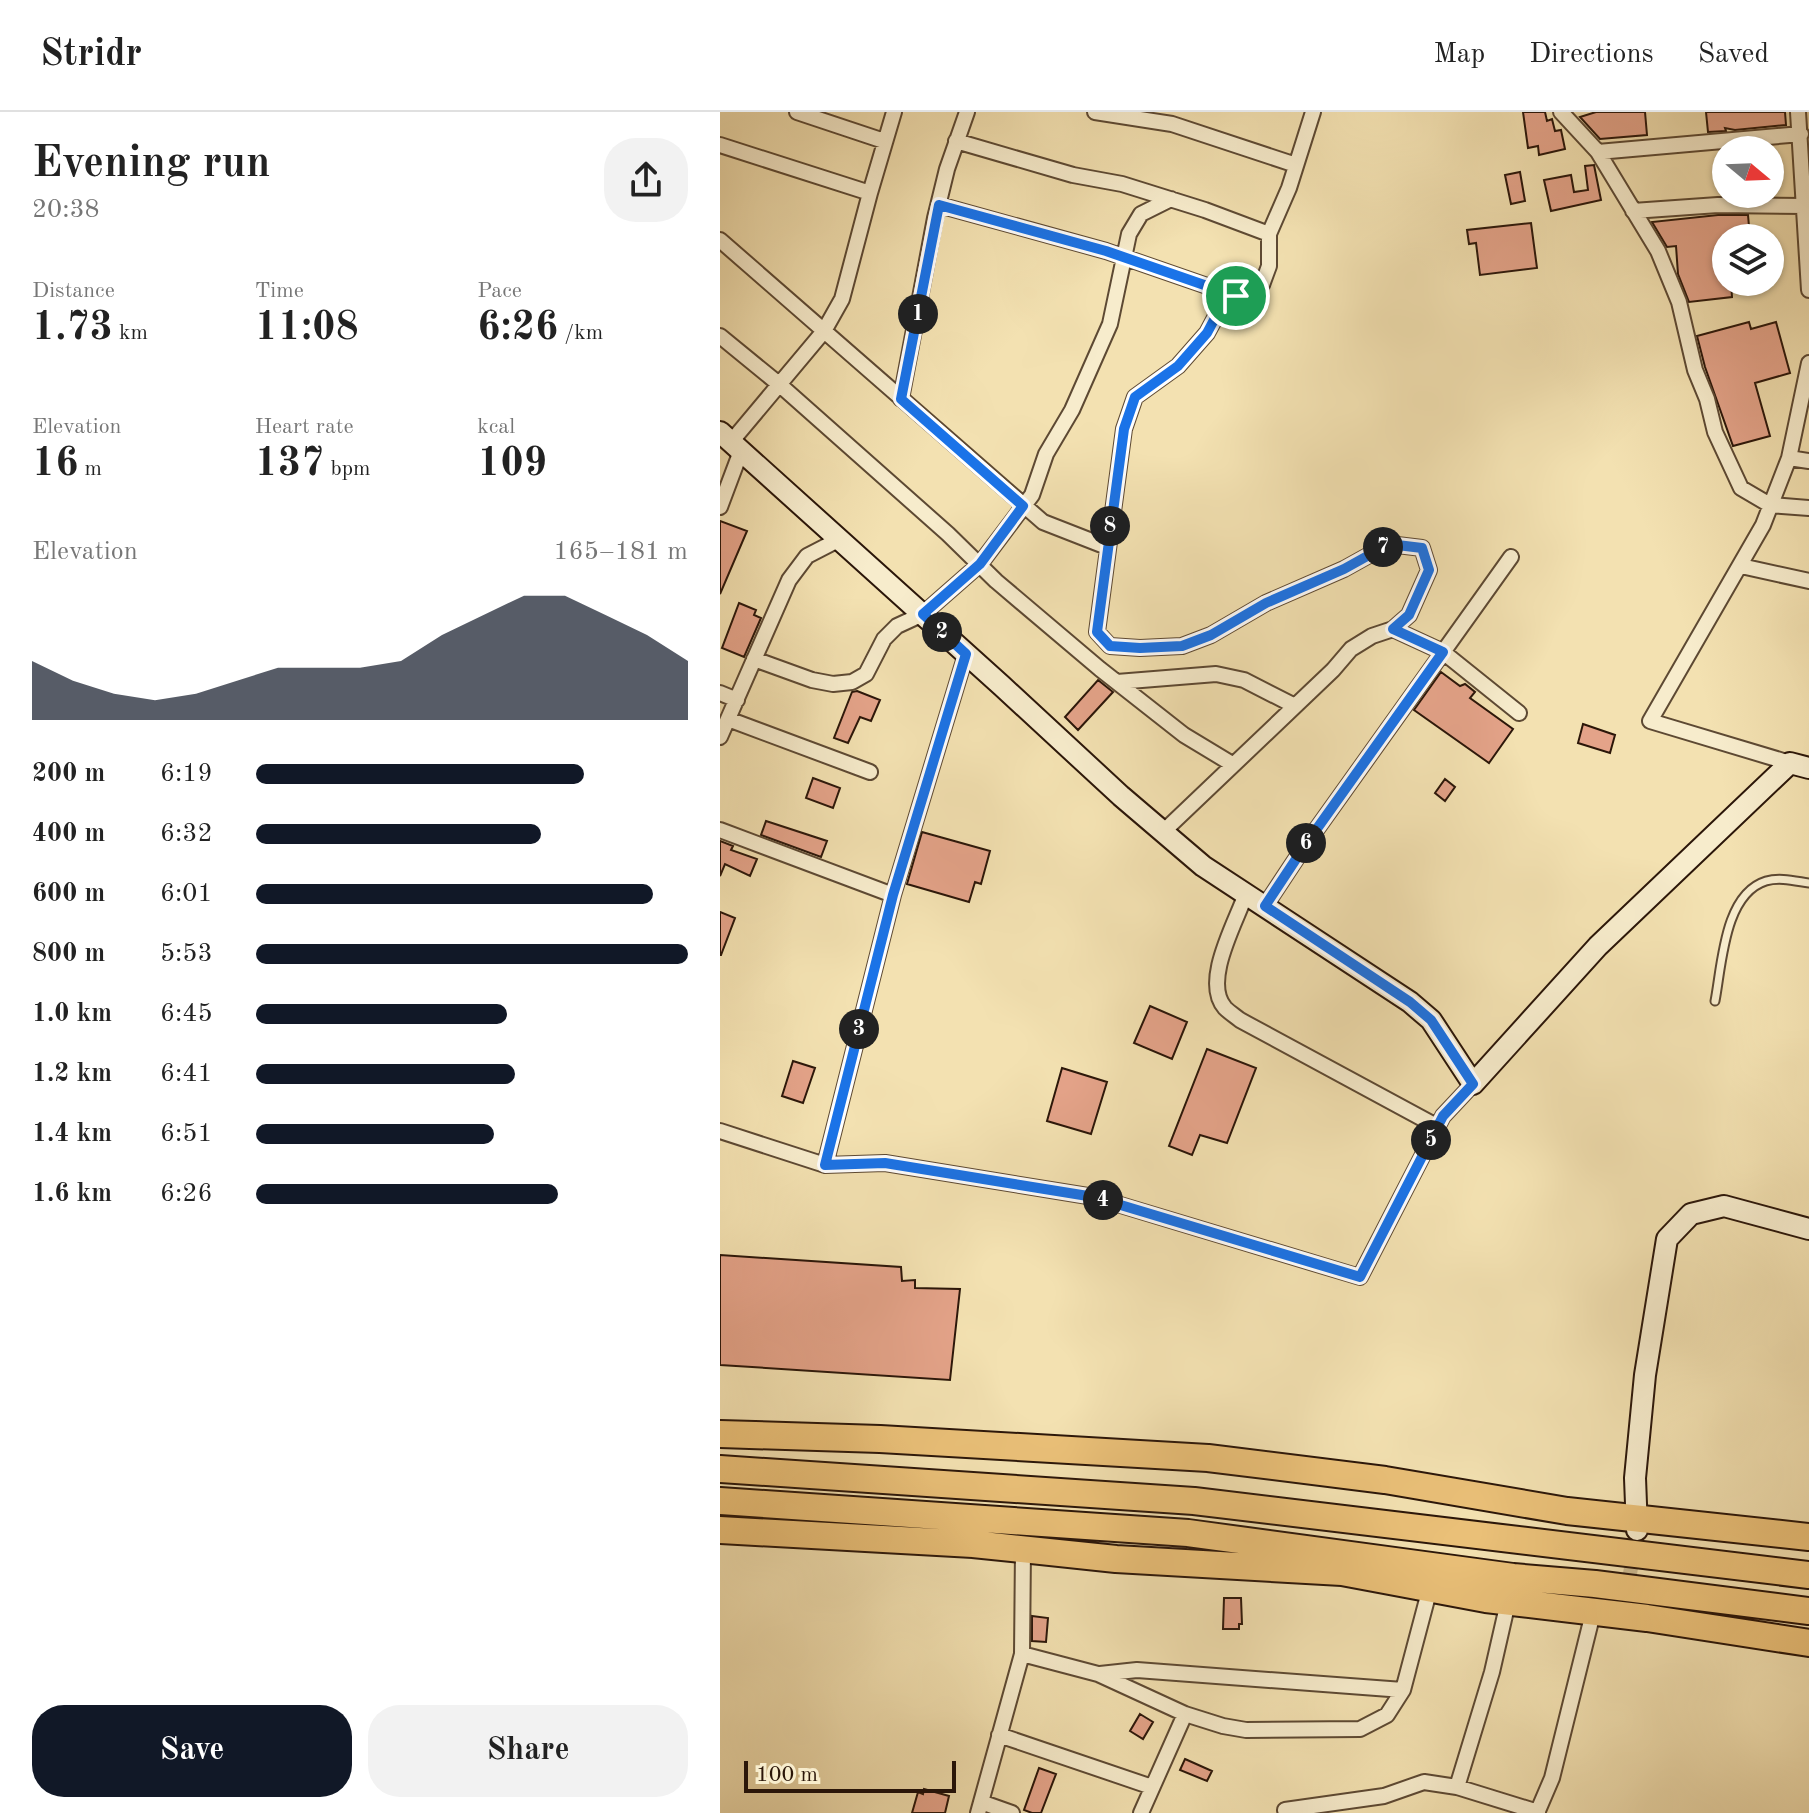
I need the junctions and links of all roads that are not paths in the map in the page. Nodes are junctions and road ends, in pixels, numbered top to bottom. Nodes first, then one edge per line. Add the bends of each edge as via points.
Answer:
1 (797, 112) edge
2 (894, 112) edge
3 (967, 112) edge
4 (1095, 112) edge
5 (1313, 112) edge
6 (1561, 112) edge
7 (1798, 112) edge
8 (1801, 134) junction
9 (884, 141) junction
10 (956, 141) junction
11 (720, 145) edge
12 (1598, 152) junction
13 (1296, 165) junction
14 (870, 193) junction
15 (1171, 199) junction
16 (939, 205) junction
17 (1804, 206) junction
18 (1633, 211) junction
19 (1269, 234) junction
20 (720, 240) edge
21 (1125, 257) junction
22 (1809, 290) edge
23 (1236, 296) junction
24 (824, 331) junction
25 (720, 336) edge
26 (1809, 363) edge
27 (780, 385) junction
28 (901, 399) junction
29 (731, 442) edge
30 (1789, 458) junction
31 (1809, 461) edge
32 (1770, 505) junction
33 (1023, 506) junction
34 (720, 507) edge
35 (1809, 508) edge
36 (840, 539) junction
37 (1107, 547) junction
38 (1511, 557) dead end
39 (980, 564) junction
40 (1741, 566) junction
41 (1809, 581) edge
42 (923, 614) junction
43 (1393, 629) junction
44 (1443, 652) junction
45 (966, 654) junction
46 (754, 659) junction
47 (1117, 682) junction
48 (720, 693) edge
49 (737, 700) junction
50 (1293, 705) junction
51 (1519, 713) dead end
52 (728, 719) junction
53 (720, 737) edge
54 (1232, 764) junction
55 (1799, 766) edge
56 (870, 772) dead end
57 (720, 830) edge
58 (1164, 831) junction
59 (1809, 883) edge
60 (893, 895) junction
61 (1245, 896) junction
62 (1265, 906) junction
63 (1715, 1001) dead end
64 (1473, 1084) junction
65 (1438, 1127) junction
66 (720, 1131) edge
67 (825, 1165) junction
68 (1809, 1229) edge
69 (720, 1434) edge
70 (720, 1469) edge
71 (720, 1501) edge
72 (1636, 1524) junction
73 (720, 1530) edge
74 (1809, 1537) edge
75 (1023, 1549) junction
76 (1809, 1575) edge
77 (1430, 1588) junction
78 (1508, 1602) junction
79 (1809, 1611) edge
80 (1593, 1613) junction
81 (1809, 1643) edge
82 (1022, 1654) junction
83 (1098, 1674) junction
84 (1403, 1690) junction
85 (1185, 1714) junction
86 (999, 1735) junction
87 (1152, 1787) junction
88 (1457, 1787) junction
89 (979, 1808) edge
90 (1285, 1810) dead end
91 (1538, 1812) edge
92 (1012, 1813) edge
93 (1141, 1813) edge

1 - 9 street
2 - 9 street
3 - 10 street
4 - 13 street via 1172,124
5 - 13 street
6 - 12 street
7 - 8 street
8 - 12 street
8 - 17 street
9 - 14 street
10 - 15 street
10 - 16 street
11 - 14 street
12 - 18 street
13 - 19 street
14 - 24 street via 842,299
15 - 19 street
15 - 21 street via 1141,214 1129,234
16 - 21 street
16 - 28 street
17 - 18 street
17 - 22 street
18 - 32 street via 1658,251 1679,302 1721,447 1741,488
19 - 23 street via 1269,266 1262,285
20 - 24 street
21 - 23 street
21 - 33 street via 1110,324
23 - 37 street via 1222,305 1207,333 1178,366 1135,397 1124,429
24 - 27 street
24 - 28 street
25 - 27 street
26 - 30 street
27 - 29 street
27 - 39 street
28 - 33 street
29 - 34 street
29 - 36 street
30 - 31 street
30 - 32 street
32 - 35 street
32 - 40 street
33 - 37 street via 1043,522
33 - 39 street
36 - 42 street
36 - 46 street via 807,556 789,580
37 - 43 street via 1097,632 1110,646 1182,646 1389,544 1422,548 1429,570 1409,615
38 - 44 street
39 - 42 street
39 - 47 street
40 - 41 street
40 - 55 street via 1650,721
42 - 45 street
42 - 46 street via 897,626 866,674 852,682 812,680
43 - 44 street
43 - 50 street via 1351,649
44 - 51 street
44 - 62 street
45 - 58 street
45 - 60 street
46 - 49 street
47 - 50 street via 1216,674
47 - 54 street via 1184,735
48 - 49 street
49 - 52 street
50 - 54 street
52 - 53 street
52 - 56 street
54 - 58 street
55 - 64 street via 1598,946
57 - 60 street
58 - 61 street
59 - 63 lane via 1767,881 1740,899
60 - 67 street
61 - 62 street
61 - 65 street via 1218,966 1217,994 1224,1007
62 - 64 street via 1421,1011
64 - 65 street
65 - 67 street via 1360,1277 1094,1197 885,1163
66 - 67 street
68 - 72 street via 1724,1206 1691,1214 1667,1239 1645,1375
69 - 72 highway via 1208,1458 1385,1480
70 - 76 highway via 1194,1501
71 - 79 highway via 1188,1533
72 - 74 highway
73 - 75 highway
75 - 77 highway via 1342,1572
75 - 82 street
77 - 78 highway
77 - 84 street
78 - 80 highway
78 - 88 street
80 - 81 highway via 1625,1609
80 - 91 street via 1552,1778
82 - 83 street
82 - 86 street
83 - 84 street via 1137,1670
83 - 85 street
84 - 85 street via 1387,1715 1360,1729 1246,1730
85 - 87 street
86 - 87 street
86 - 89 street
87 - 93 street
88 - 90 street via 1424,1782 1384,1796
88 - 91 street
89 - 92 street

